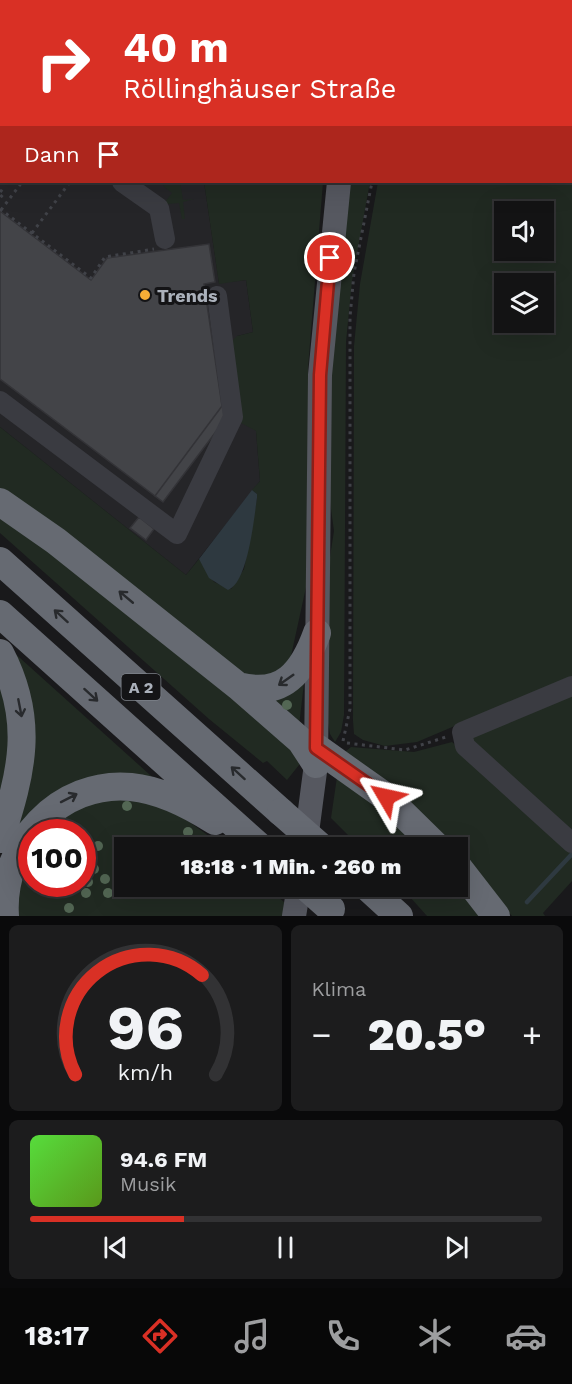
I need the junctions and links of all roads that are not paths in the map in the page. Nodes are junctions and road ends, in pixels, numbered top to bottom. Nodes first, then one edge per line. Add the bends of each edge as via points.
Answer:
1 (123, 183) edge
2 (339, 183) edge
3 (163, 244) road end
4 (217, 296) dead end
5 (0, 401) edge
6 (0, 502) edge
7 (0, 561) edge
8 (0, 614) edge
9 (317, 633) junction
10 (0, 653) edge
11 (238, 686) junction
12 (572, 686) edge
13 (316, 756) junction
14 (238, 837) edge
15 (249, 837) edge
16 (306, 837) edge
17 (309, 837) edge
18 (427, 837) edge
19 (0, 839) edge
20 (572, 843) edge
21 (468, 880) edge
22 (297, 897) edge
23 (317, 897) edge
24 (378, 897) edge
25 (335, 913) edge
26 (5, 916) edge
27 (294, 916) edge
28 (399, 916) edge
29 (496, 916) edge

1 - 3 street via 159,208
2 - 9 main road via 320,375
4 - 5 street via 233,417 177,534
11 -> 6 highway via 92,569
17 -> 7 highway, A 2, bridge
8 -> 15 highway, A 2
9 -> 11 highway via 306,661 288,680 256,691
9 - 13 main road
10 -> 19 highway via 19,701 22,755 19,781
11 - 13 highway
12 - 20 street via 462,732 465,746
13 - 16 main road
13 - 18 highway via 386,797
26 -> 14 highway via 7,879 21,842 51,809 74,795 132,787 165,795 201,812
21 - 29 highway
22 - 27 main road
23 - 25 highway, bridge
24 - 28 highway

